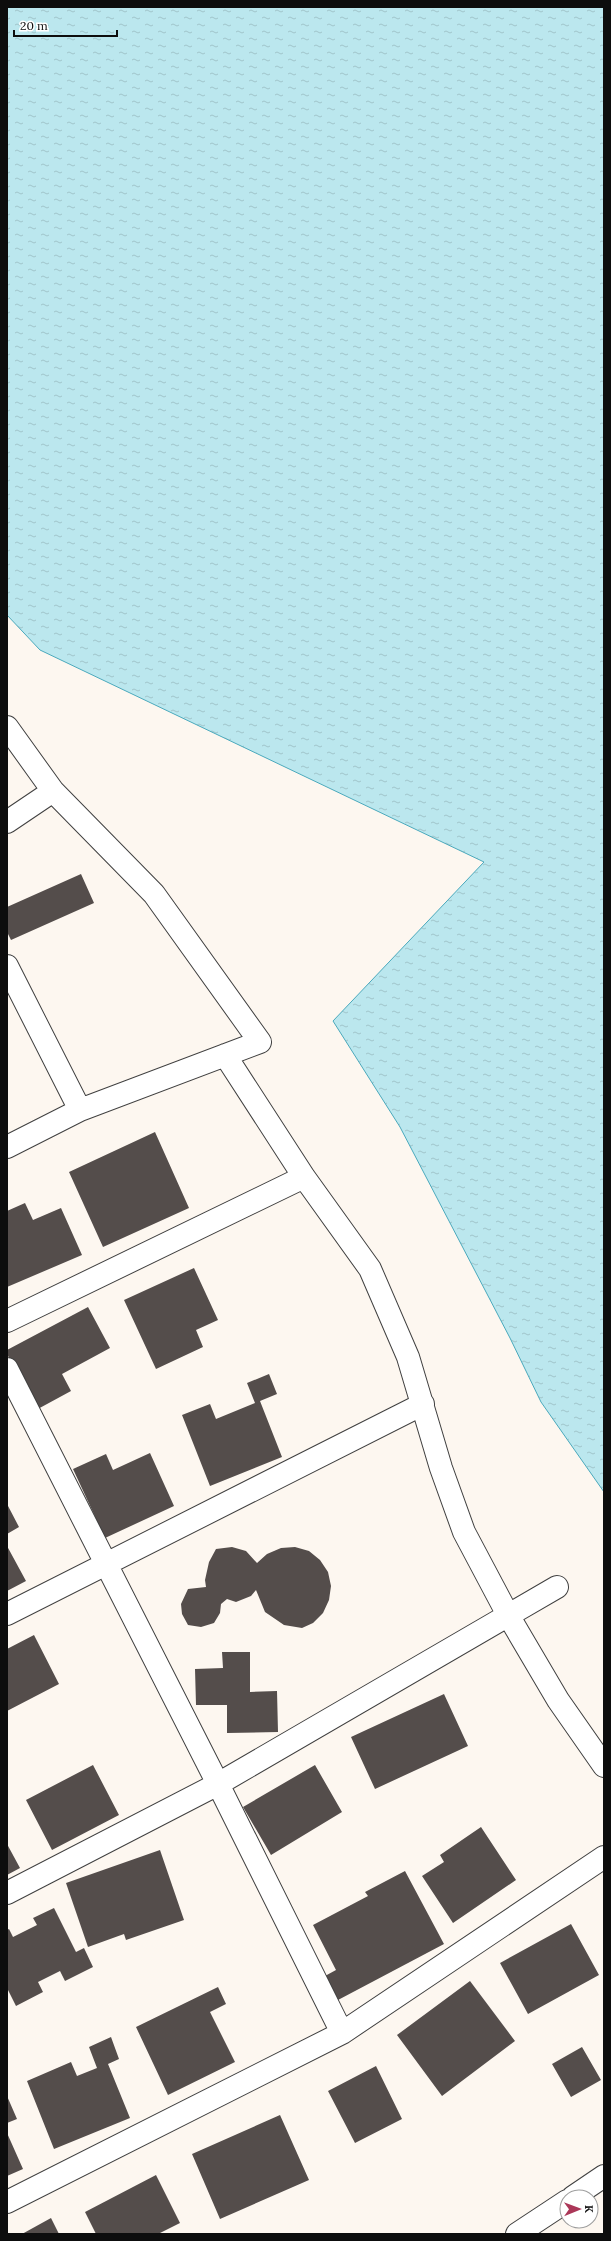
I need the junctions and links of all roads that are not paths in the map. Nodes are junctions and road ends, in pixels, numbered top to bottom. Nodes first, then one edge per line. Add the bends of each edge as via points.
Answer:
1 (7, 727) edge
2 (53, 791) junction
3 (7, 822) edge
4 (7, 966) edge
5 (225, 1055) junction
6 (80, 1110) junction
7 (7, 1147) edge
8 (304, 1177) junction
9 (7, 1322) edge
10 (7, 1369) edge
11 (423, 1404) junction
12 (106, 1564) junction
13 (557, 1587) dead end
14 (7, 1614) edge
15 (508, 1615) junction
16 (604, 1766) edge
17 (218, 1784) junction
18 (604, 1857) edge
19 (7, 1893) edge
20 (342, 2033) junction
21 (604, 2176) edge
22 (585, 2189) edge
23 (7, 2202) edge
24 (559, 2206) edge
25 (517, 2234) edge

1 - 2 street
2 - 3 street
2 - 5 street via 154,894 260,1042
4 - 6 street
5 - 6 street
5 - 8 street
6 - 7 street
8 - 9 street
8 - 11 street via 370,1269 408,1357
10 - 12 street
11 - 12 street
11 - 15 street via 441,1468 464,1532
12 - 14 street
12 - 17 street
13 - 15 street
15 - 16 street via 558,1700
15 - 17 street
17 - 19 street
17 - 20 street
18 - 20 street
20 - 23 street
21 - 22 street
24 - 25 street

